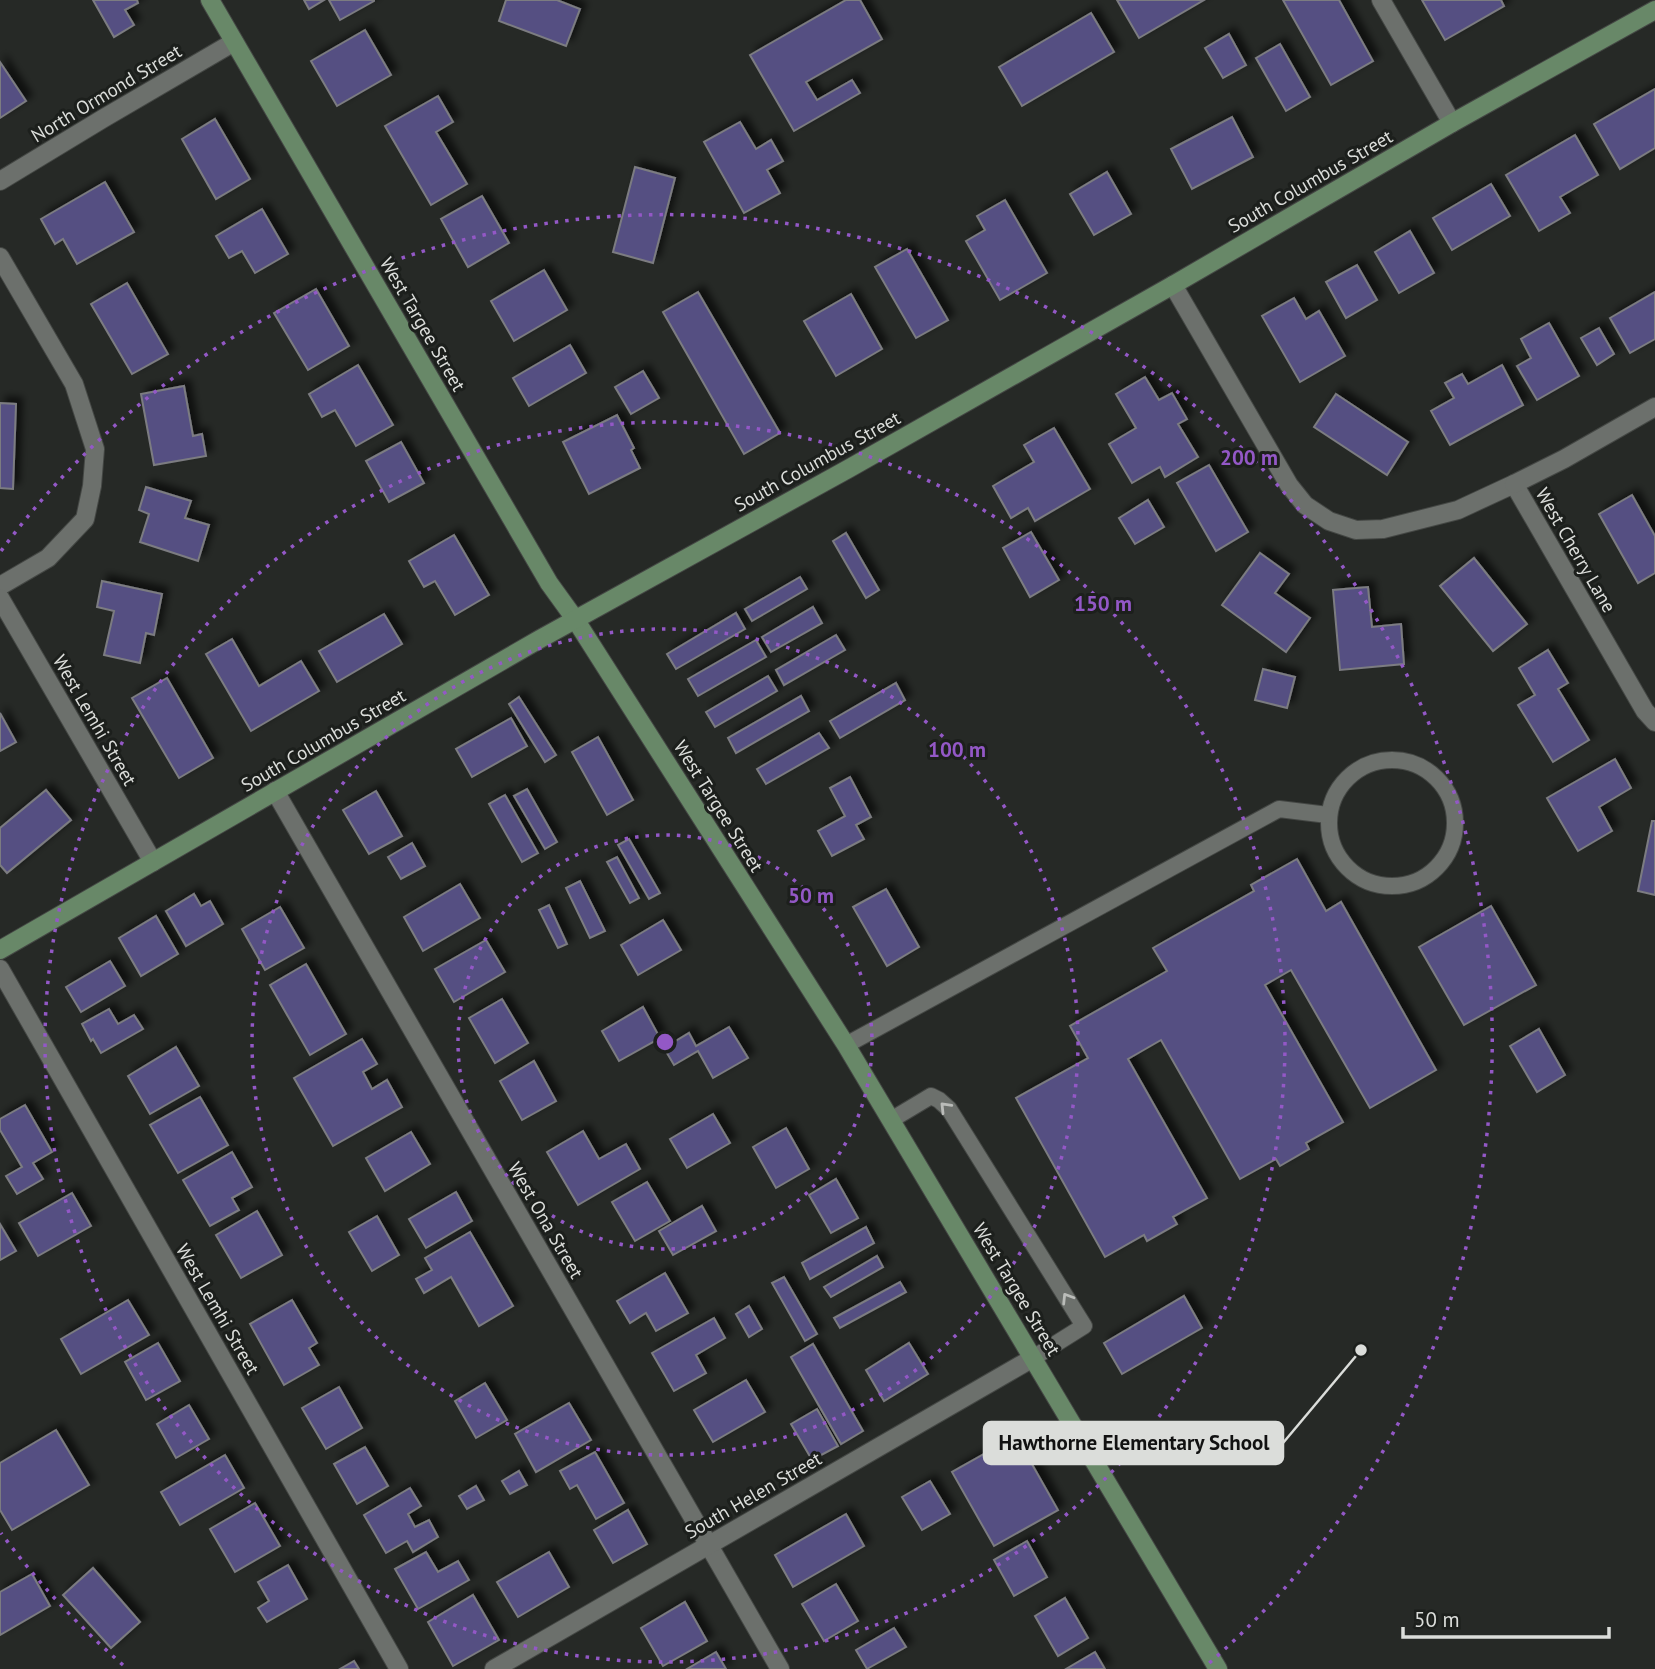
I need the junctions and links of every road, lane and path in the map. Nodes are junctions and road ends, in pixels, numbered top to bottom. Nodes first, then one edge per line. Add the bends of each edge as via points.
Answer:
1 (210, 0) edge
2 (1381, 0) edge
3 (1655, 10) edge
4 (234, 42) junction
5 (1452, 123) junction
6 (0, 181) edge
7 (0, 257) edge
8 (1173, 285) junction
9 (1655, 407) edge
10 (1514, 485) junction
11 (0, 586) edge
12 (0, 598) edge
13 (575, 619) junction
14 (1655, 722) edge
15 (275, 792) junction
16 (1328, 815) junction
17 (153, 862) junction
18 (0, 950) edge
19 (0, 969) edge
20 (846, 1045) junction
21 (891, 1120) junction
22 (1033, 1358) junction
23 (709, 1545) junction
24 (399, 1669) edge
25 (494, 1669) edge
26 (780, 1669) edge
27 (1218, 1669) edge

1 - 4 street, West Targee Street
2 - 5 street
3 - 5 street, South Columbus Street
4 - 6 street, North Ormond Street
4 - 13 street, West Targee Street via 549,583
5 - 8 street, South Columbus Street
7 - 11 street via 74,384 95,449 85,519 48,558
8 - 10 street, West Cherry Lane via 1289,485 1305,505 1329,521 1356,530 1383,529 1458,510
8 - 13 street, South Columbus Street
9 - 10 street
10 - 14 street, West Cherry Lane
12 - 17 street, West Lemhi Street
13 - 15 street, South Columbus Street
13 - 20 street, West Targee Street
15 - 17 street, South Columbus Street
15 - 23 street, West Ona Street
16 - 16 lane via 1336,855 1349,871 1387,887 1426,877 1452,845 1452,803 1442,784 1426,769 1407,761 1385,759 1364,765 1334,794
16 - 20 lane via 1279,809
17 - 18 street, South Columbus Street
19 - 24 street, West Lemhi Street
20 - 21 street, West Targee Street
21 - 22 street, West Targee Street
22 -> 21 lane via 1084,1326 949,1109 932,1097
22 - 23 street, South Helen Street
22 - 27 street, West Targee Street
23 - 25 street, South Helen Street
23 - 26 street, West Ona Street

